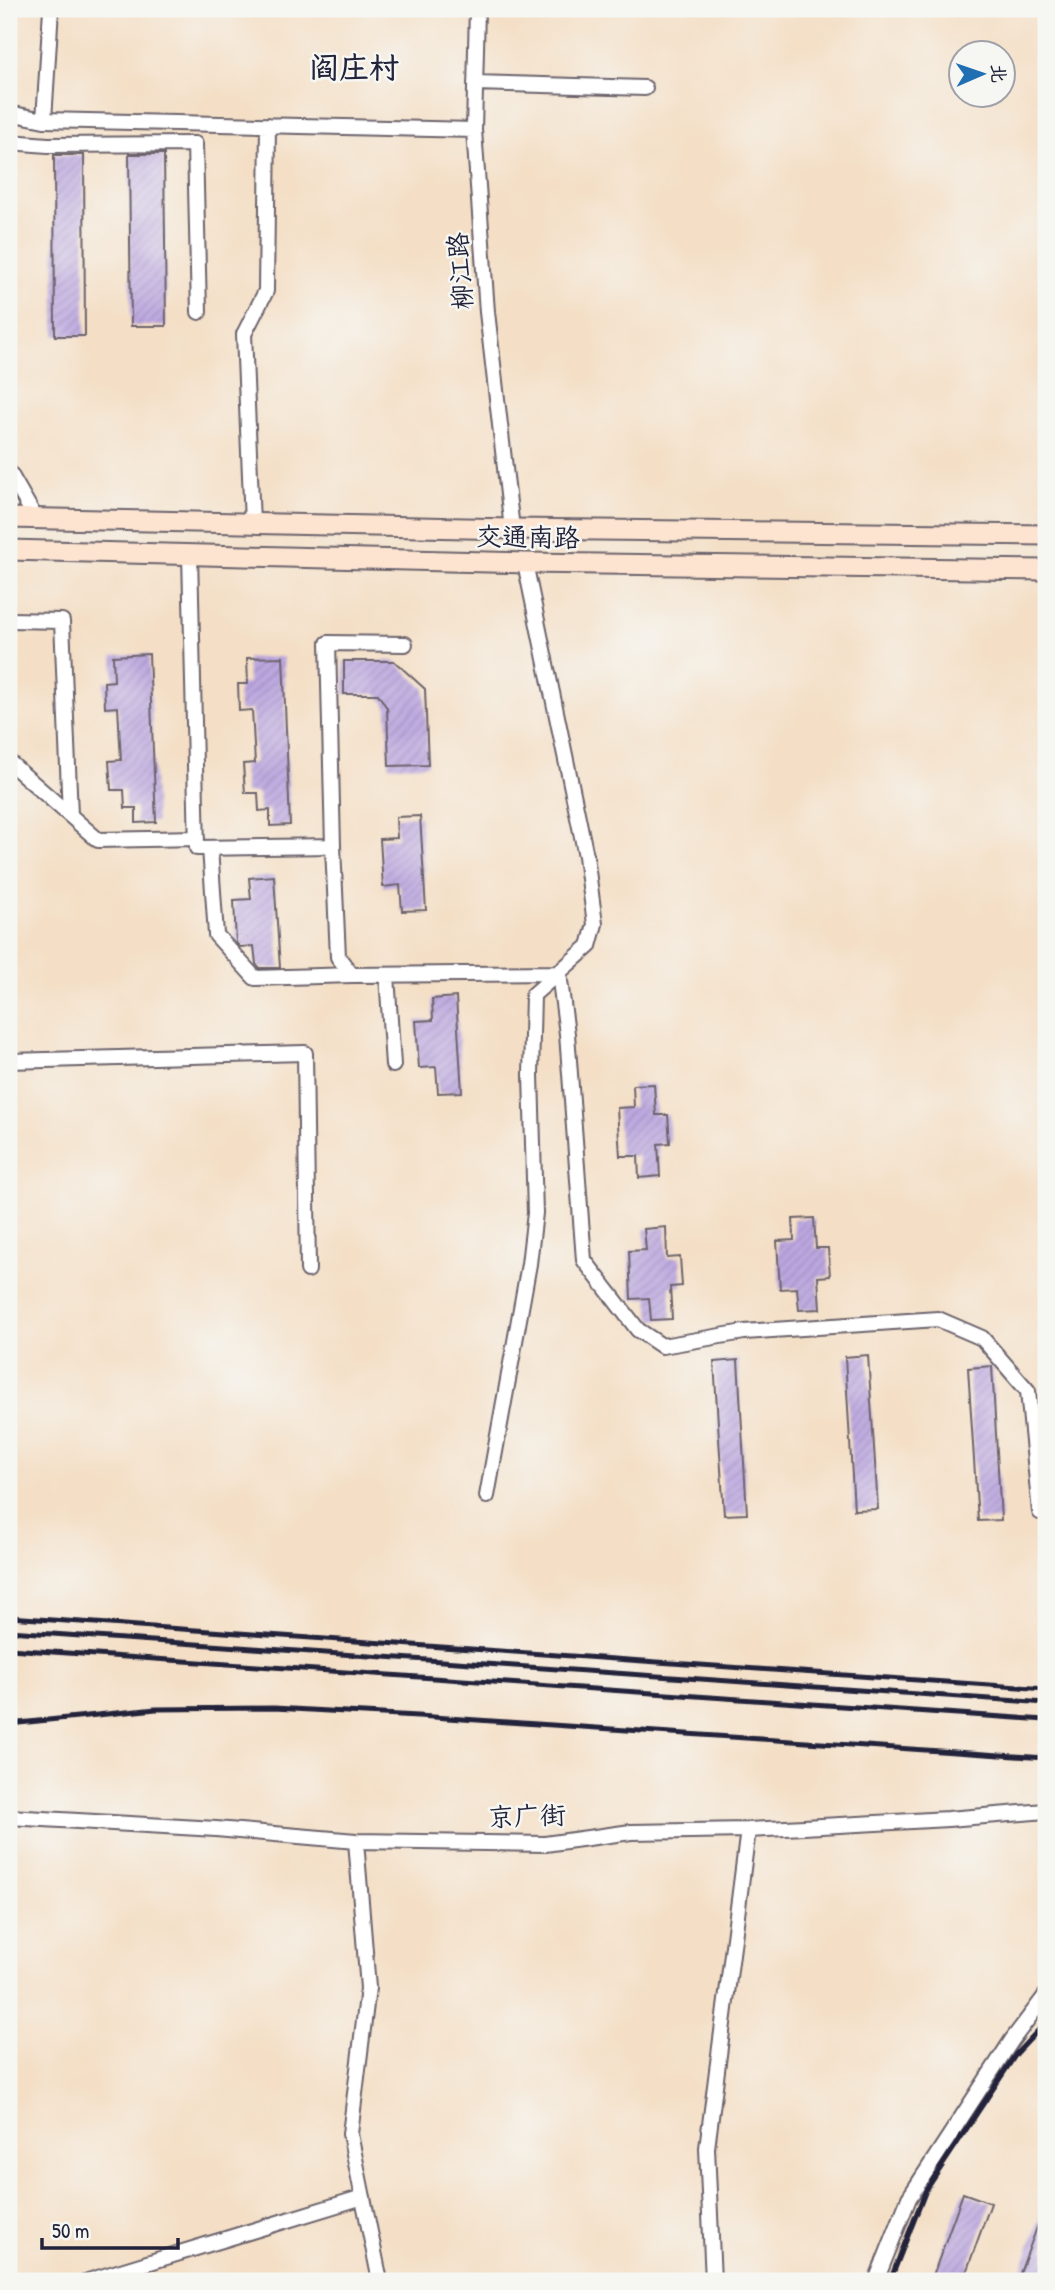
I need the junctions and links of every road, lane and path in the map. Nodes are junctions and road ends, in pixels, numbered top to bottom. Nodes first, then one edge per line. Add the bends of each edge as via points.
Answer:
1 (51, 9) edge
2 (477, 9) edge
3 (475, 83) junction
4 (645, 88) dead end
5 (9, 113) edge
6 (44, 120) junction
7 (268, 125) junction
8 (474, 130) junction
9 (9, 142) edge
10 (199, 312) dead end
11 (9, 471) edge
12 (9, 518) edge
13 (36, 519) junction
14 (252, 523) junction
15 (512, 529) junction
16 (1046, 535) edge
17 (9, 550) edge
18 (190, 555) junction
19 (525, 563) junction
20 (1046, 570) edge
21 (9, 620) edge
22 (405, 643) dead end
23 (9, 762) edge
24 (70, 815) junction
25 (197, 838) junction
26 (333, 846) junction
27 (211, 848) junction
28 (559, 973) junction
29 (352, 975) junction
30 (387, 975) junction
31 (9, 1061) edge
32 (393, 1065) dead end
33 (308, 1270) dead end
34 (486, 1496) dead end
35 (1040, 1512) dead end
36 (1046, 1811) edge
37 (9, 1817) edge
38 (748, 1830) junction
39 (356, 1841) junction
40 (1046, 1995) edge
41 (363, 2197) junction
42 (88, 2281) edge
43 (380, 2281) edge
44 (713, 2281) edge
45 (876, 2281) edge

1 - 6 street
2 - 3 street, 柳江路
3 - 4 street
3 - 8 street, 柳江路
5 - 6 street
6 - 7 street
7 - 8 street
7 - 14 street via 266,291 244,334
8 - 15 street, 柳江路 via 487,313
9 - 10 street via 195,144
11 - 13 street
12 - 13 main road, 交通南路
13 - 14 main road, 交通南路
14 - 15 main road, 交通南路
15 - 16 main road, 交通南路
15 - 19 main road
17 - 18 main road, 交通南路
18 - 19 main road, 交通南路
18 - 25 street
19 - 20 main road, 交通南路
19 - 28 street via 586,856 595,924 589,946
21 - 24 street via 62,621
22 - 26 street via 328,643
23 - 24 street
24 - 25 street via 98,840
25 - 27 street via 197,848
26 - 27 street
26 - 29 street via 338,957
27 - 29 street via 216,935 255,978
28 - 30 street
28 - 34 street via 533,995 535,1213
28 - 35 street via 584,1260 638,1330 662,1346 744,1332 938,1318 982,1338 1028,1391
29 - 30 street
30 - 32 street
31 - 33 street via 305,1053
36 - 38 street, 京广街
37 - 39 street, 京广街
38 - 39 street, 京广街 via 631,1832 545,1844
38 - 44 street via 706,2148
39 - 41 street via 369,1988 350,2134
40 - 45 street via 909,2198
41 - 42 street
41 - 43 street

